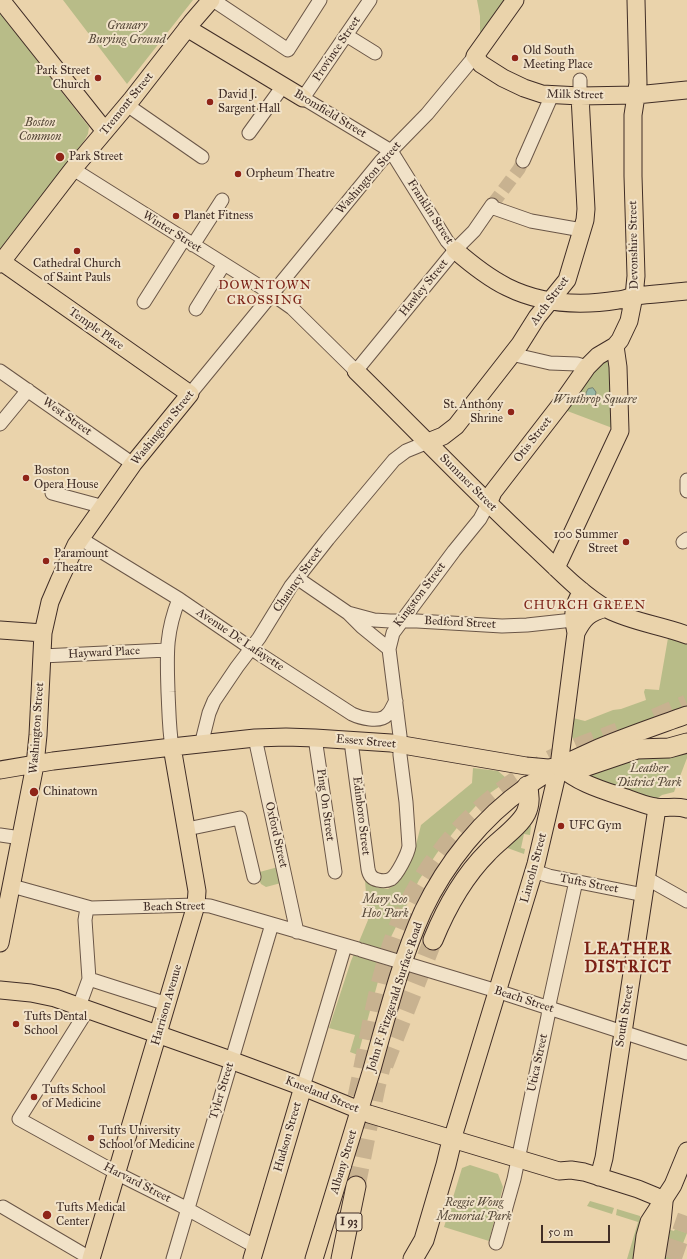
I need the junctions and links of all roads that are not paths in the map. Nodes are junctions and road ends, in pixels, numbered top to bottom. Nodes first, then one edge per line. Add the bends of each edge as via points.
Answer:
1 (1, 0) edge
2 (212, 0) edge
3 (320, 0) edge
4 (370, 0) edge
5 (515, 0) edge
6 (636, 0) edge
7 (187, 28) junction
8 (346, 35) junction
9 (375, 54) dead end
10 (475, 56) junction
11 (282, 86) junction
12 (580, 88) junction
13 (687, 90) edge
14 (552, 95) junction
15 (636, 95) junction
16 (303, 98) junction
17 (127, 105) junction
18 (105, 132) junction
19 (249, 134) dead end
20 (391, 151) junction
21 (202, 157) dead end
22 (523, 161) tunnel mouth
23 (73, 169) junction
24 (222, 200) dead end
25 (582, 230) junction
26 (188, 242) junction
27 (451, 246) junction
28 (1, 263) edge
29 (224, 264) junction
30 (562, 287) junction
31 (687, 291) edge
32 (272, 294) junction
33 (634, 296) junction
34 (550, 300) junction
35 (144, 302) dead end
36 (196, 309) dead end
37 (615, 346) junction
38 (512, 354) junction
39 (587, 367) junction
40 (0, 371) edge
41 (356, 371) junction
42 (28, 390) junction
43 (190, 394) junction
44 (0, 424) edge
45 (428, 442) junction
46 (134, 464) junction
47 (687, 480) edge
48 (687, 490) edge
49 (52, 494) dead end
50 (488, 504) junction
51 (104, 506) junction
52 (81, 538) junction
53 (556, 568) junction
54 (297, 578) junction
55 (582, 591) junction
56 (179, 599) junction
57 (606, 608) junction
58 (348, 613) junction
59 (400, 622) junction
60 (574, 626) junction
61 (0, 630) edge
62 (43, 633) junction
63 (687, 635) edge
64 (251, 648) junction
65 (389, 649) junction
66 (167, 650) junction
67 (42, 656) junction
68 (396, 701) junction
69 (687, 715) edge
70 (255, 738) junction
71 (315, 738) junction
72 (353, 740) junction
73 (687, 743) edge
74 (200, 745) junction
75 (400, 745) junction
76 (172, 747) junction
77 (501, 763) junction
78 (36, 765) junction
79 (559, 766) junction
80 (0, 770) edge
81 (527, 786) junction
82 (657, 808) junction
83 (687, 808) edge
84 (187, 830) junction
85 (0, 835) edge
86 (21, 838) junction
87 (534, 871) junction
88 (335, 872) dead end
89 (254, 877) dead end
90 (646, 878) junction
91 (385, 881) joint
92 (576, 881) junction
93 (12, 886) junction
94 (644, 895) junction
95 (687, 901) edge
96 (4, 905) edge
97 (196, 905) junction
98 (87, 908) junction
99 (272, 924) junction
100 (297, 932) junction
101 (432, 940) tunnel mouth
102 (0, 943) edge
103 (345, 946) junction
104 (403, 963) junction
105 (89, 979) junction
106 (0, 990) edge
107 (497, 991) junction
108 (0, 1000) edge
109 (167, 1004) junction
110 (84, 1008) junction
111 (549, 1008) junction
112 (623, 1032) junction
113 (158, 1035) junction
114 (687, 1053) edge
115 (232, 1060) junction
116 (302, 1087) junction
117 (359, 1111) junction
118 (452, 1140) junction
119 (687, 1151) edge
120 (518, 1159) junction
121 (559, 1171) junction
122 (117, 1173) junction
123 (599, 1177) junction
124 (356, 1186) tunnel mouth
125 (662, 1202) junction
126 (3, 1207) dead end
127 (187, 1209) junction
128 (424, 1240) junction
129 (496, 1243) dead end
130 (254, 1253) edge
131 (91, 1258) edge
132 (173, 1259) edge
133 (314, 1259) edge
134 (341, 1259) edge
135 (413, 1259) edge
136 (423, 1259) edge
137 (642, 1259) edge
138 (655, 1259) edge

1 - 18 main road
2 - 3 street via 288,50
2 - 7 main road, Tremont Street
4 - 8 street, Province Street
5 - 10 main road, Washington Street
6 - 15 main road, Devonshire Street
7 - 11 main road, Bromfield Street
7 - 17 main road, Tremont Street
8 - 9 street
8 - 16 street, Province Street
10 - 14 main road, Milk Street via 481,64 514,84 533,92
10 - 20 street, Washington Street via 427,114
11 - 16 main road, Bromfield Street
11 - 19 street
12 - 14 main road, Milk Street
12 - 15 main road, Milk Street
12 - 25 main road, Arch Street via 586,199
13 - 15 main road, Milk Street
14 - 22 street
15 - 33 main road, Devonshire Street via 633,127 636,276
16 - 20 street, Bromfield Street
17 - 18 main road, Tremont Street
17 - 21 street
18 - 23 main road, Tremont Street
20 - 27 street, Franklin Street
20 - 32 street, Washington Street
23 - 26 street, Winter Street
23 - 28 main road, Tremont Street
24 - 26 street
25 - 27 street, Hawley Street via 531,221 492,206 474,231
25 - 30 main road, Arch Street via 567,280
26 - 29 street, Winter Street
26 - 35 street
27 - 34 main road, Franklin Street via 504,286
27 - 41 street, Hawley Street via 438,272
28 - 43 main road, Temple Place
29 - 32 street, Winter Street
29 - 36 street
30 - 33 main road, Franklin Street via 581,292
30 - 34 main road, Arch Street
31 - 33 main road, Franklin Street
32 - 41 street, Summer Street via 292,308
32 - 43 street, Washington Street
33 - 34 main road, Franklin Street via 581,304
33 - 37 main road, Devonshire Street via 629,321
34 - 38 main road, Arch Street
37 - 39 main road, Otis Street via 598,356
37 - 53 main road via 620,431
38 - 39 street via 550,363
38 - 45 main road, Arch Street via 452,430
39 - 50 main road, Otis Street via 493,492
40 - 42 street, West Street
41 - 45 main road, Summer Street
42 - 44 street
42 - 46 street, West Street
43 - 46 main road, Washington Street
45 - 50 main road, Summer Street
45 - 54 street, Chauncy Street via 406,451 394,460
46 - 51 main road, Washington Street
47 - 48 street
49 - 51 street
50 - 53 main road, Summer Street
50 - 59 street, Kingston Street via 480,519
51 - 52 main road, Washington Street
52 - 56 street, Avenue De Lafayette
52 - 62 main road, Washington Street via 50,602
53 - 55 main road, Summer Street
54 - 58 street, Bedford Street
54 - 64 street, Chauncy Street
55 - 57 main road, Summer Street
55 - 60 main road, Lincoln Street via 573,611
56 - 64 street, Avenue De Lafayette
56 - 66 street via 171,622
57 - 60 main road via 589,615
57 - 63 main road, Summer Street via 629,618
58 - 59 street, Bedford Street via 374,620
58 - 65 street, Bedford Street
59 - 60 street, Bedford Street
59 - 65 street, Kingston Street via 392,633
60 - 79 main road, Lincoln Street
61 - 62 main road
62 - 67 main road, Washington Street
64 - 68 street, Avenue De Lafayette via 359,717 384,717
64 - 74 street, Chauncy Street via 214,701
65 - 68 street, Kingston Street
66 - 67 street, Hayward Place
66 - 76 street
67 - 78 main road, Washington Street
68 - 75 street, Kingston Street
69 - 79 main road, John F. Fitzgerald Surface Road
70 - 71 main road, Essex Street
70 - 74 main road, Essex Street
70 - 100 street, Oxford Street
71 - 72 main road, Essex Street
71 - 88 street, Ping On Street
72 - 75 main road, Essex Street
72 - 91 street, Edinboro Street via 352,749 368,869 375,879
73 - 79 highway via 663,749 637,749 581,768 568,769
74 - 76 main road, Essex Street
75 - 77 main road, Essex Street
75 - 91 street, Kingston Street via 409,846 396,874
76 - 78 main road, Essex Street
76 - 84 main road, Harrison Avenue
77 - 79 main road, Essex Street via 540,768
77 - 81 main road via 517,771
78 - 80 main road, Essex Street
78 - 86 main road, Washington Street
79 - 81 main road, John F. Fitzgerald Surface Road
79 - 82 main road via 588,785
79 - 87 main road, Lincoln Street
81 - 101 highway via 529,795 526,813 464,881
81 - 104 main road, John F. Fitzgerald Surface Road via 483,825 450,865 424,910
82 - 83 main road
82 - 90 main road, South Street
84 - 89 street via 240,818
84 - 97 main road, Harrison Avenue via 197,892
85 - 86 street
86 - 93 main road, Washington Street
87 - 92 street, Tufts Street
87 - 107 main road, Lincoln Street
90 - 94 main road, South Street
90 - 95 street
92 - 94 street, Tufts Street
92 - 111 street, Utica Street
93 - 96 main road, Washington Street
93 - 98 street, Beach Street
94 - 112 main road, South Street
96 - 102 main road, Washington Street
97 - 98 street, Beach Street
97 - 99 street, Beach Street via 210,906
97 - 109 main road, Harrison Avenue
98 - 105 street via 85,920
99 - 100 street, Beach Street
99 - 115 street, Tyler Street
100 - 103 street, Beach Street
103 - 104 street, Beach Street
103 - 116 street, Hudson Street
104 - 107 street, Beach Street
104 - 117 main road, John F. Fitzgerald Surface Road
105 - 109 street
105 - 110 street via 81,1000
106 - 110 main road, Kneeland Street via 44,995
107 - 111 street, Beach Street
107 - 118 main road, Lincoln Street
108 - 110 main road, Kneeland Street
109 - 113 main road, Harrison Avenue
110 - 113 main road, Kneeland Street
110 - 122 street, Harvard Street via 19,1119
111 - 112 street, Beach Street
111 - 120 street, Utica Street
112 - 114 street, Beach Street
112 - 123 main road, South Street
113 - 115 main road, Kneeland Street
113 - 122 main road, Harrison Avenue
115 - 116 main road, Kneeland Street
115 - 127 street, Tyler Street
116 - 117 main road, Kneeland Street
116 - 130 main road, Hudson Street
117 - 118 main road, Kneeland Street
117 - 133 main road, Albany Street
118 - 120 main road, Kneeland Street
118 - 128 highway
119 - 125 main road via 677,1177
120 - 121 main road, Kneeland Street
120 - 129 street, Utica Street
121 - 123 main road, Kneeland Street via 576,1171
121 - 125 main road, Kneeland Street via 569,1179 582,1184 649,1203
122 - 127 street, Harvard Street
122 - 131 main road, Harrison Avenue
123 - 125 main road, Kneeland Street via 644,1191
124 - 134 highway, I 93
125 - 137 main road via 649,1224
125 - 138 highway
126 - 131 street
127 - 130 street, Harvard Street via 249,1244
127 - 132 street, Tyler Street
128 - 135 highway
128 - 136 highway

